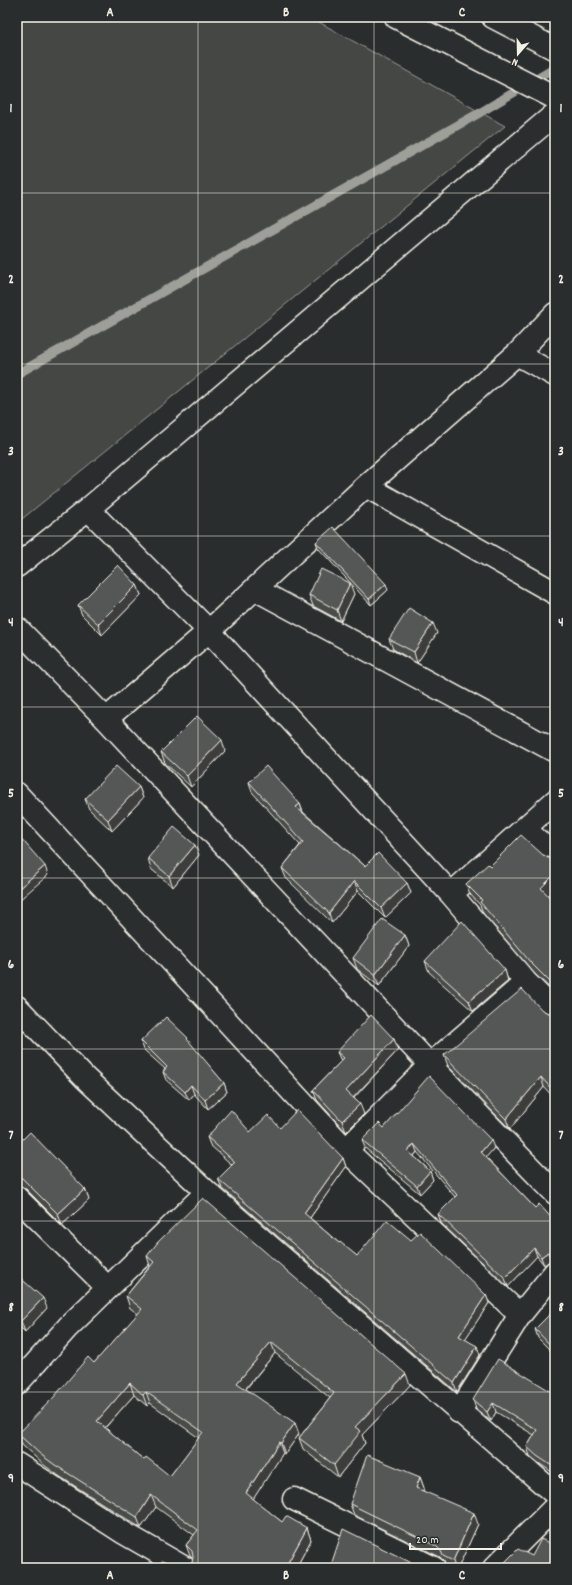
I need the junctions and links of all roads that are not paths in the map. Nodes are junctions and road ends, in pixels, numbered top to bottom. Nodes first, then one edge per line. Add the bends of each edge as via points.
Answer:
1 (396, 17) edge
2 (493, 17) edge
3 (555, 49) edge
4 (548, 95) edge
5 (555, 114) edge
6 (555, 314) edge
7 (517, 354) junction
8 (555, 375) edge
9 (366, 486) junction
10 (88, 509) junction
11 (17, 566) edge
12 (255, 588) junction
13 (555, 593) edge
14 (17, 628) edge
15 (209, 631) junction
16 (106, 720) junction
17 (555, 751) edge
18 (17, 794) edge
19 (555, 801) edge
20 (525, 829) junction
21 (555, 856) edge
22 (451, 894) junction
23 (526, 982) junction
24 (17, 1007) edge
25 (555, 1012) edge
26 (430, 1065) junction
27 (346, 1150) junction
28 (207, 1192) junction
29 (555, 1193) edge
30 (19, 1205) edge
31 (555, 1272) edge
32 (108, 1288) junction
33 (520, 1315) junction
34 (17, 1384) edge
35 (459, 1412) junction
36 (17, 1464) edge
37 (555, 1494) edge
38 (294, 1499) dead end
39 (555, 1507) edge
40 (185, 1568) edge
41 (434, 1568) edge
42 (494, 1568) edge

1 - 4 street
2 - 3 street
5 - 10 street
6 - 7 street
7 - 8 street
7 - 9 street
9 - 12 street
9 - 13 street
10 - 11 street
10 - 15 street
12 - 15 street
12 - 17 street
14 - 16 street
15 - 16 street
15 - 22 street
16 - 26 street
18 - 27 street
19 - 20 street
20 - 21 street
20 - 22 street
22 - 23 street
23 - 25 street
23 - 26 street
24 - 28 street via 85,1078
26 - 27 street
26 - 29 street
27 - 33 street
28 - 32 street
28 - 35 street
30 - 32 street
31 - 33 street
32 - 34 street via 68,1327
33 - 35 street
35 - 37 street
36 - 40 street via 124,1533
38 - 41 street
39 - 42 street

